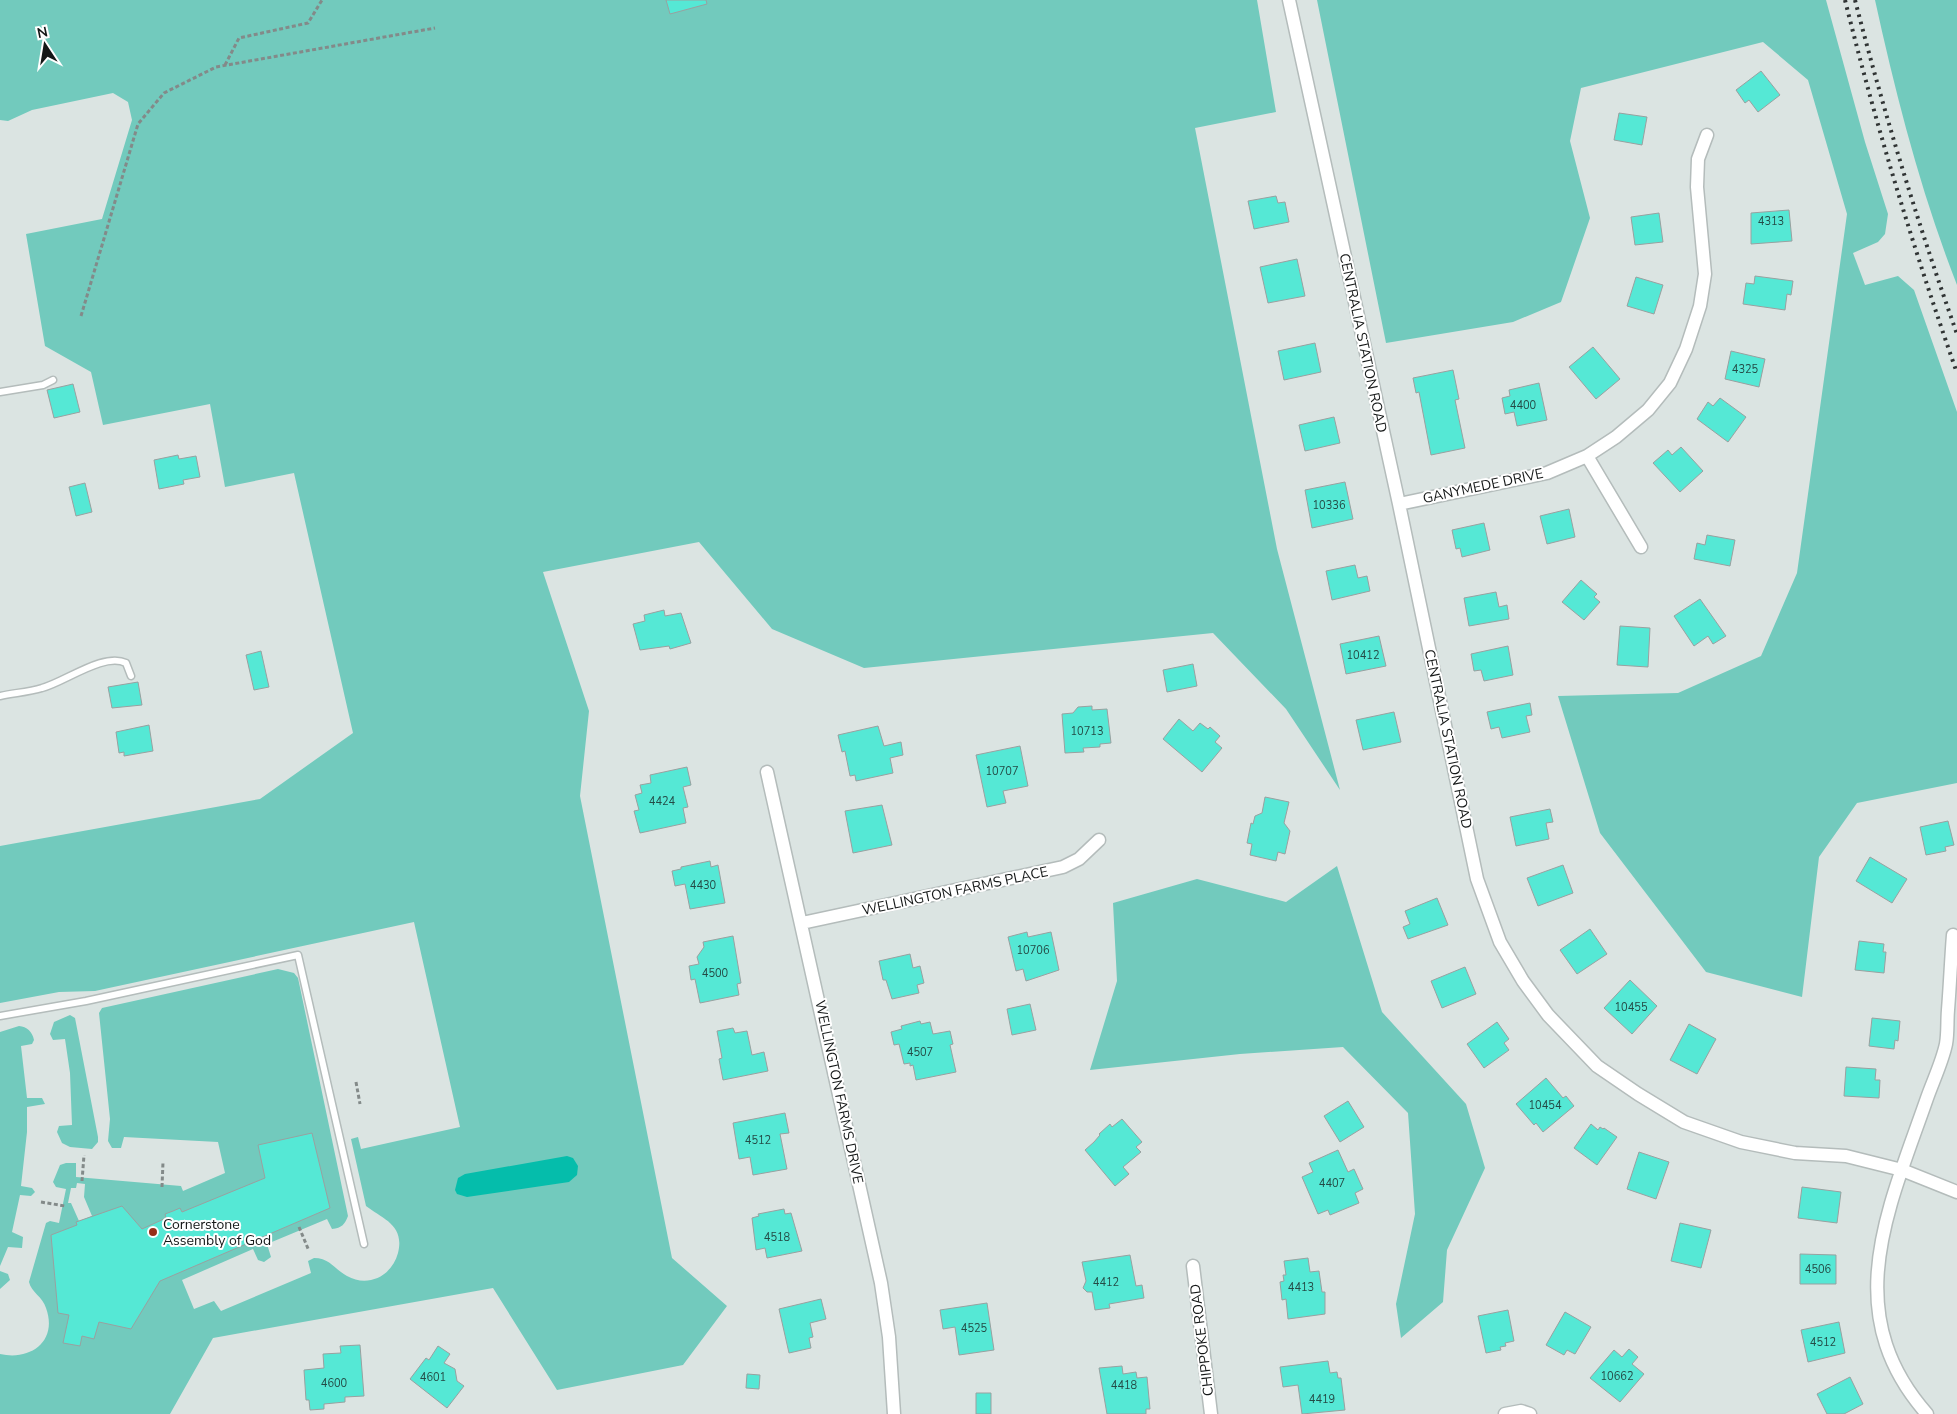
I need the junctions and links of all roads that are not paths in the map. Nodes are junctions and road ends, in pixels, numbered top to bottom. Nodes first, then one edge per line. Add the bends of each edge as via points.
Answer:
1 (1289, 0) edge
2 (1707, 135) dead end
3 (53, 380) dead end
4 (0, 392) edge
5 (1588, 456) junction
6 (1399, 504) junction
7 (1641, 547) dead end
8 (131, 676) dead end
9 (0, 696) edge
10 (767, 772) dead end
11 (1099, 840) dead end
12 (802, 924) junction
13 (1953, 935) dead end
14 (0, 1016) edge
15 (1902, 1170) junction
16 (1957, 1192) edge
17 (364, 1244) dead end
18 (1193, 1266) dead end
19 (894, 1414) edge
20 (1211, 1414) edge
21 (1505, 1414) edge
22 (1530, 1414) edge
23 (1927, 1414) edge

1 - 6 street, CENTRALIA STATION ROAD
2 - 5 street, GANYMEDE DRIVE via 1698,159 1697,187 1705,274 1700,306 1686,349 1670,383 1648,410
3 - 4 lane via 43,385
5 - 6 street, GANYMEDE DRIVE via 1547,473
5 - 7 street
6 - 15 street, CENTRALIA STATION ROAD via 1477,879 1500,942 1548,1015 1597,1066 1684,1122 1741,1142 1795,1153 1846,1156
8 - 9 lane via 126,663 110,661 89,667 58,683
10 - 12 street, WELLINGTON FARMS DRIVE
11 - 12 street, WELLINGTON FARMS PLACE via 1079,859 1063,867
12 - 19 street, WELLINGTON FARMS DRIVE via 881,1283 889,1337
13 - 15 street via 1946,1044
14 - 17 lane via 86,1001 298,955
15 - 16 street, CENTRALIA STATION ROAD
15 - 23 street via 1880,1240 1878,1298 1890,1355 1900,1377
18 - 20 street, CHIPPOKE ROAD
21 - 22 street

